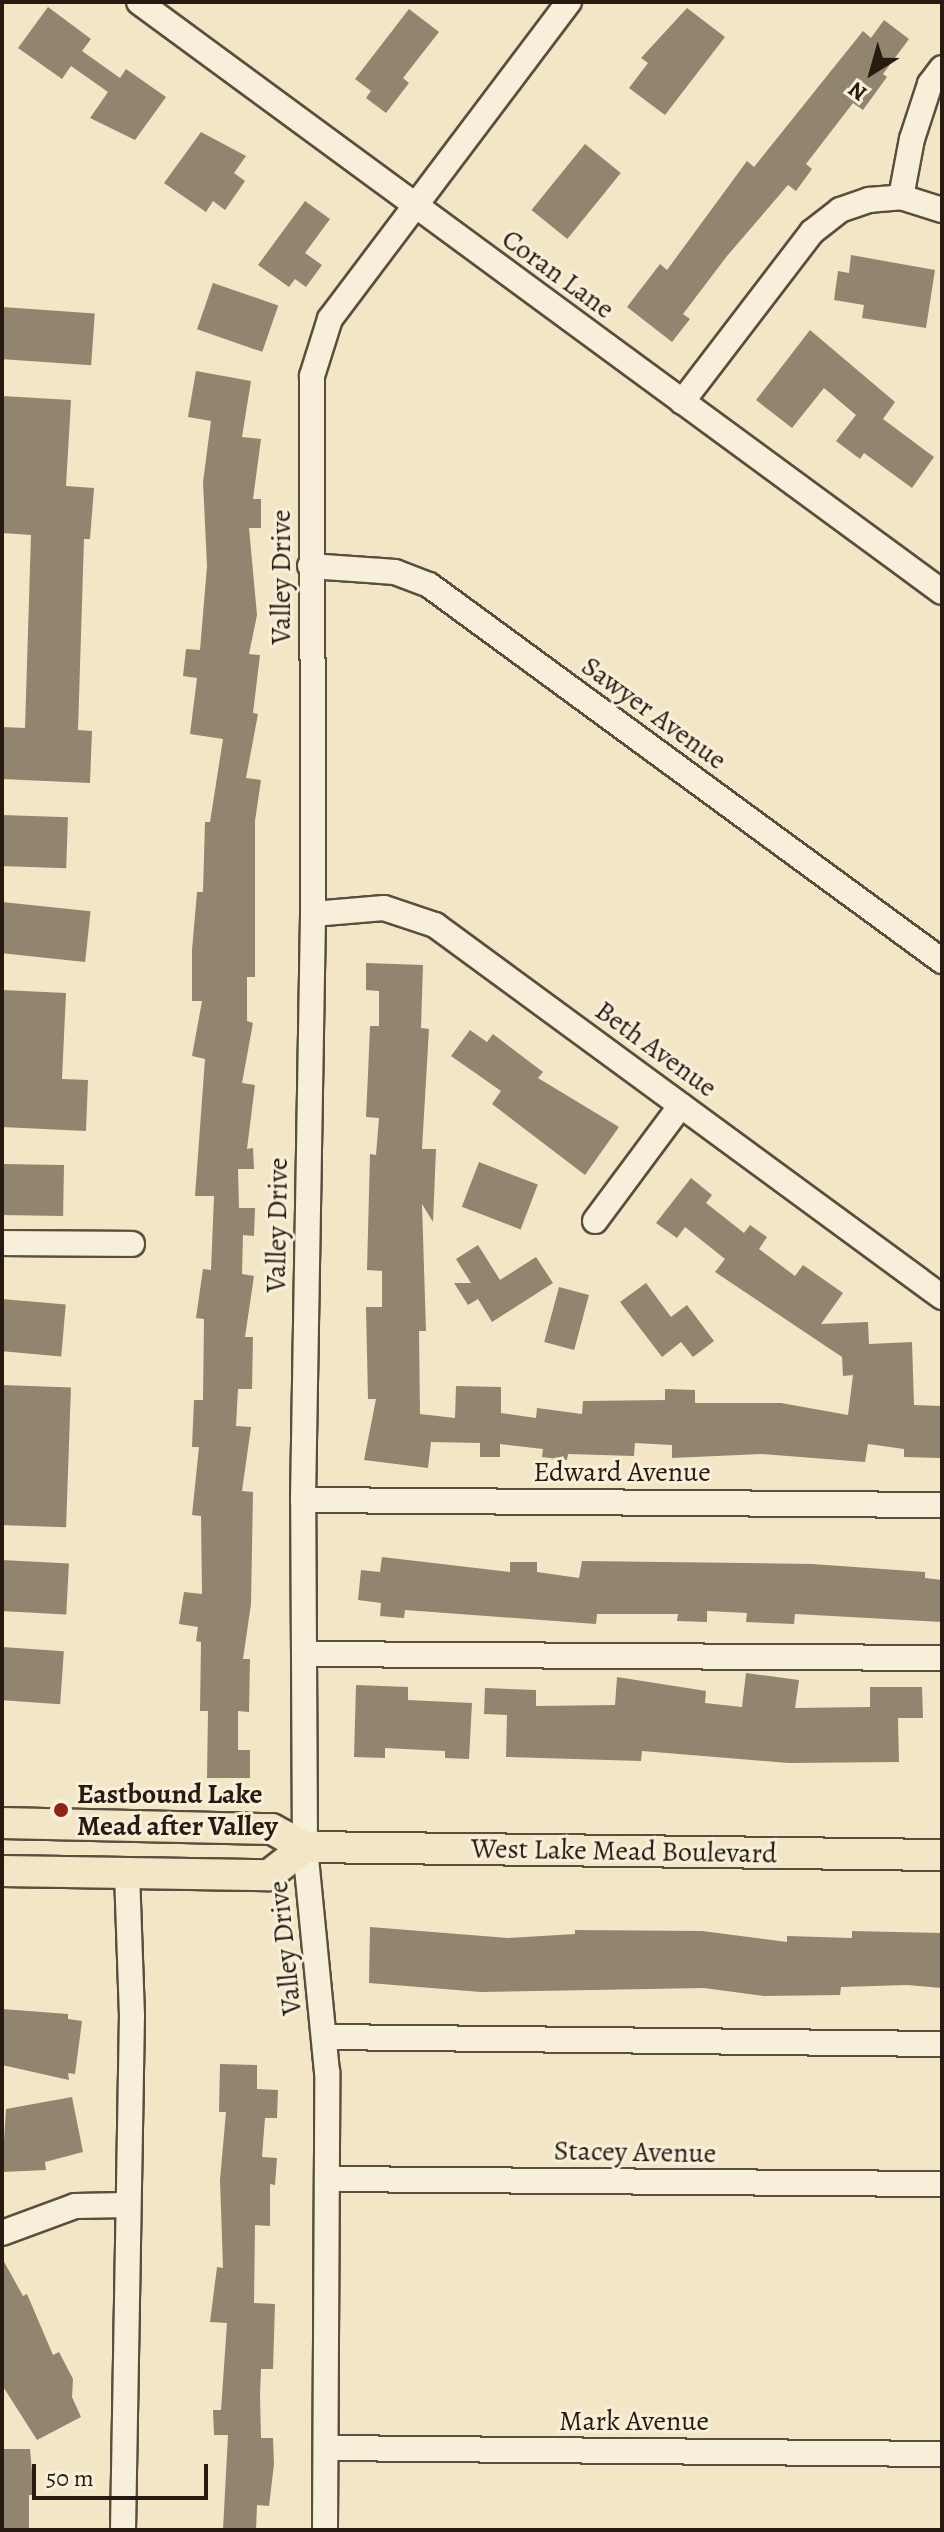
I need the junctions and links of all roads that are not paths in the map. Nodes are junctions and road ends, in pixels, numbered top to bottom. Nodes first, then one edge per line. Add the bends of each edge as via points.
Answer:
1 (139, 2) edge
2 (569, 2) edge
3 (942, 68) edge
4 (901, 197) junction
5 (415, 206) junction
6 (942, 210) edge
7 (682, 402) junction
8 (310, 566) junction
9 (942, 592) edge
10 (313, 914) junction
11 (942, 961) edge
12 (681, 1105) junction
13 (595, 1221) dead end
14 (2, 1243) edge
15 (132, 1244) dead end
16 (942, 1297) edge
17 (303, 1500) junction
18 (942, 1505) edge
19 (304, 1654) junction
20 (942, 1658) edge
21 (2, 1823) edge
22 (305, 1847) junction
23 (942, 1855) edge
24 (2, 1871) edge
25 (127, 1873) junction
26 (324, 2037) junction
27 (942, 2044) edge
28 (327, 2179) junction
29 (942, 2184) edge
30 (127, 2205) junction
31 (2, 2233) edge
32 (326, 2448) junction
33 (942, 2454) edge
34 (123, 2530) edge
35 (325, 2530) edge

1 - 5 street, Coran Lane
2 - 5 street, Valley Drive
3 - 4 street via 930,84 912,139
4 - 6 street
4 - 7 street via 840,210 812,232
5 - 7 street, Coran Lane
5 - 8 street, Valley Drive via 330,319 312,376
7 - 9 street, Coran Lane
8 - 10 street, Valley Drive
8 - 11 street, Sawyer Avenue via 395,572 429,585
10 - 12 street, Beth Avenue via 384,908 435,925
10 - 17 street, Valley Drive
12 - 13 street
12 - 16 street, Beth Avenue
14 - 15 street
17 - 18 street, Edward Avenue
17 - 19 street, Valley Drive
19 - 20 street
19 - 22 street, Valley Drive
21 - 22 main road, West Lake Mead Boulevard via 272,1829
22 - 23 main road, West Lake Mead Boulevard
22 - 25 main road via 269,1875
22 - 26 street, Valley Drive
24 - 25 main road
25 - 30 street via 132,2016
26 - 27 street
26 - 28 street, Valley Drive
28 - 29 street, Stacey Avenue
28 - 32 street, Valley Drive
30 - 31 street via 75,2206
30 - 34 street
32 - 33 street, Mark Avenue
32 - 35 street, Valley Drive

